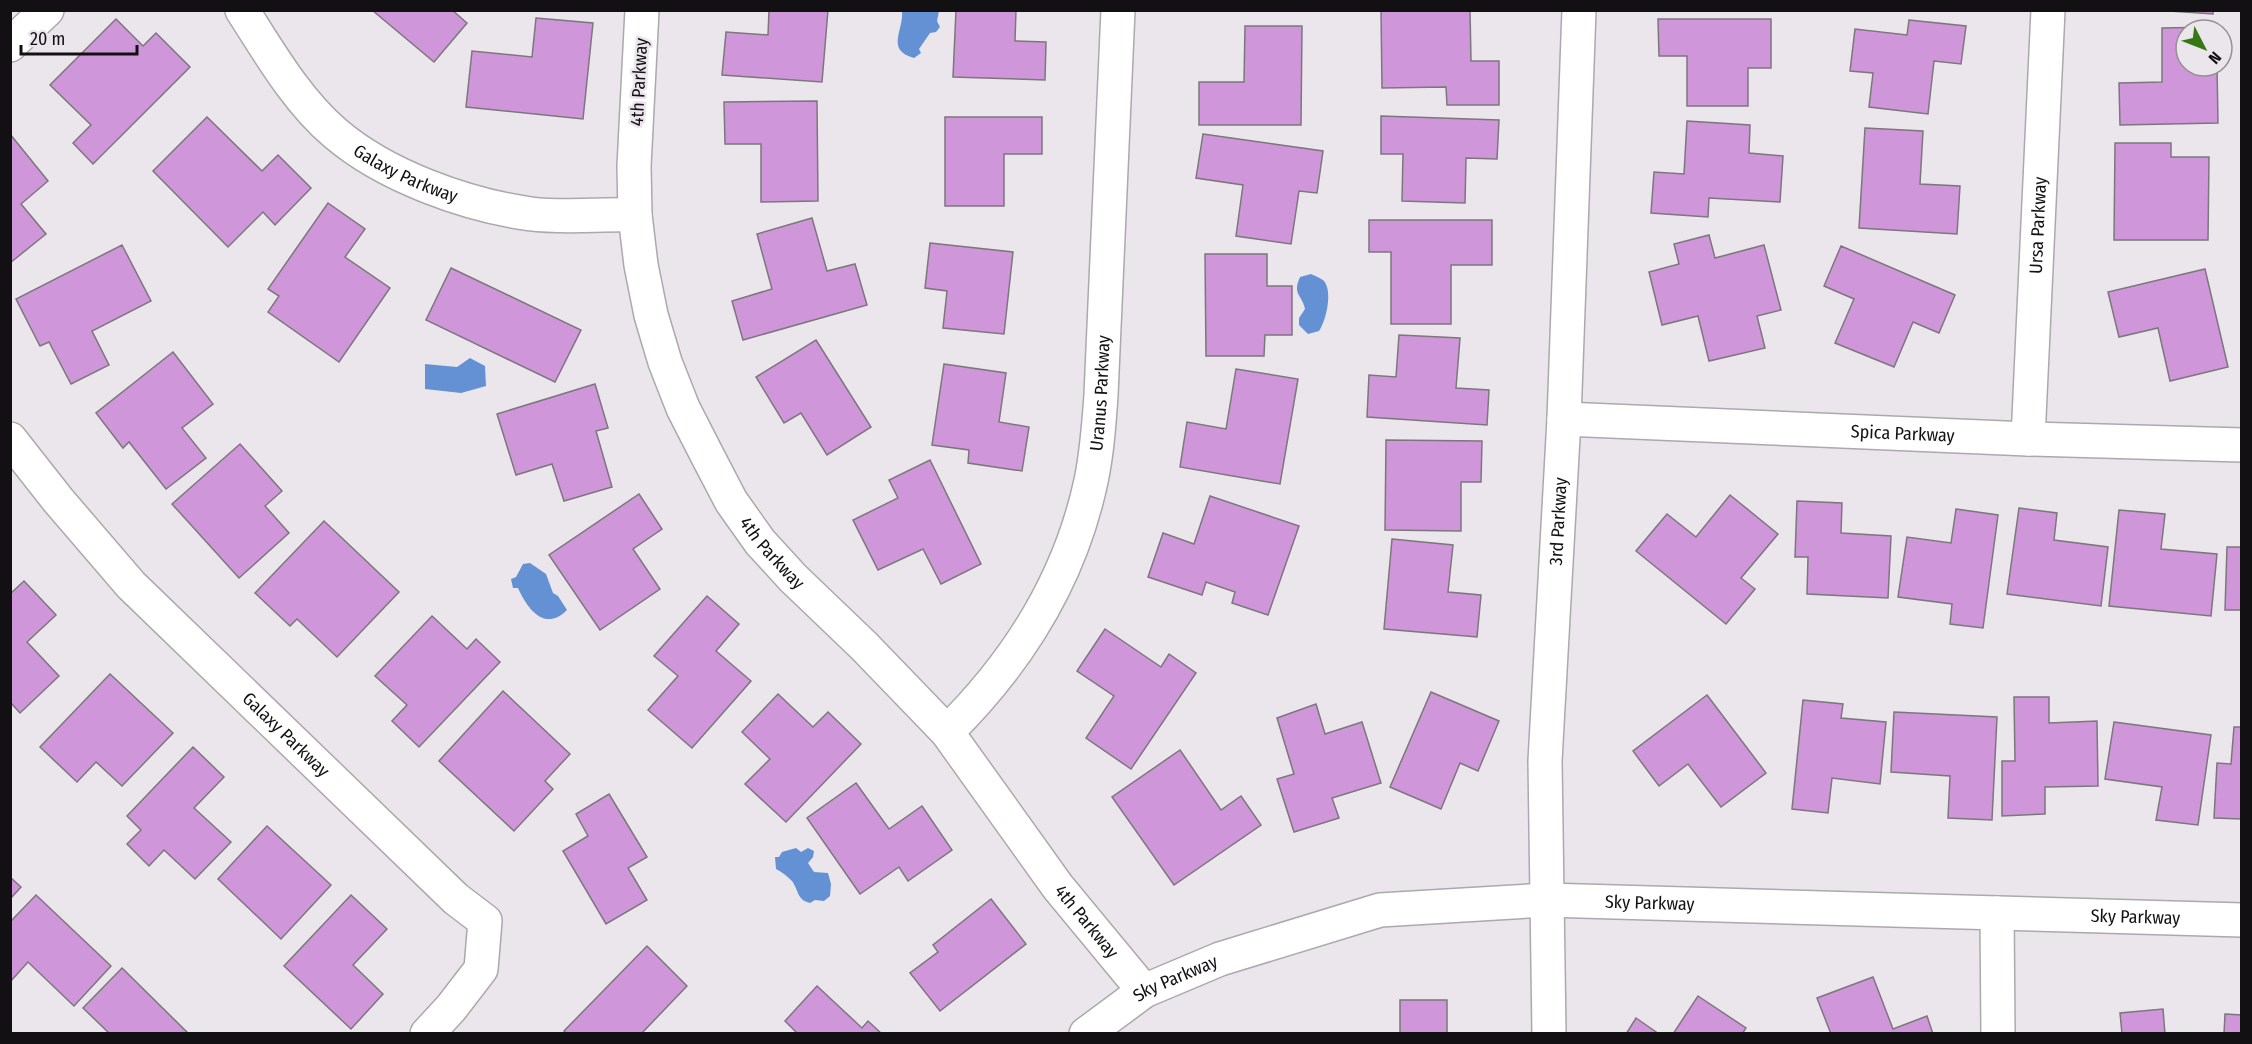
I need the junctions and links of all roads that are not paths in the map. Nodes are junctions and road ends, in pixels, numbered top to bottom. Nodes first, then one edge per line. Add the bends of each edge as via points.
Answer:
1 (47, 10) edge
2 (242, 10) edge
3 (642, 10) edge
4 (1118, 10) edge
5 (1580, 10) edge
6 (2048, 10) edge
7 (10, 45) edge
8 (635, 214) junction
9 (1564, 419) junction
10 (10, 439) edge
11 (2028, 439) junction
12 (2241, 445) edge
13 (947, 732) junction
14 (1546, 900) junction
15 (1997, 913) junction
16 (2241, 920) edge
17 (1144, 991) junction
18 (427, 1034) edge
19 (1086, 1034) edge
20 (1548, 1034) edge
21 (1998, 1034) edge

1 - 7 street
2 - 8 street, Galaxy Parkway via 294,89 335,133 408,178 489,206 532,214
3 - 8 street, 4th Parkway
4 - 13 street, Uranus Parkway via 1101,395 1091,482 1066,562 1048,600 1003,670
5 - 9 street, 3rd Parkway
6 - 11 street, Ursa Parkway
8 - 13 street, 4th Parkway via 651,315 665,362 683,408 731,501 760,542 793,578
9 - 11 street, Spica Parkway
9 - 14 street, 3rd Parkway via 1545,761
10 - 18 street, Galaxy Parkway via 131,585 448,891 485,921 481,969
11 - 12 street, Spica Parkway
13 - 17 street, 4th Parkway via 1058,887
14 - 15 street, Sky Parkway
14 - 17 street, Sky Parkway via 1380,910 1220,958
14 - 20 street, 3rd Parkway
15 - 16 street, Sky Parkway
15 - 21 street
17 - 19 street, Sky Parkway

